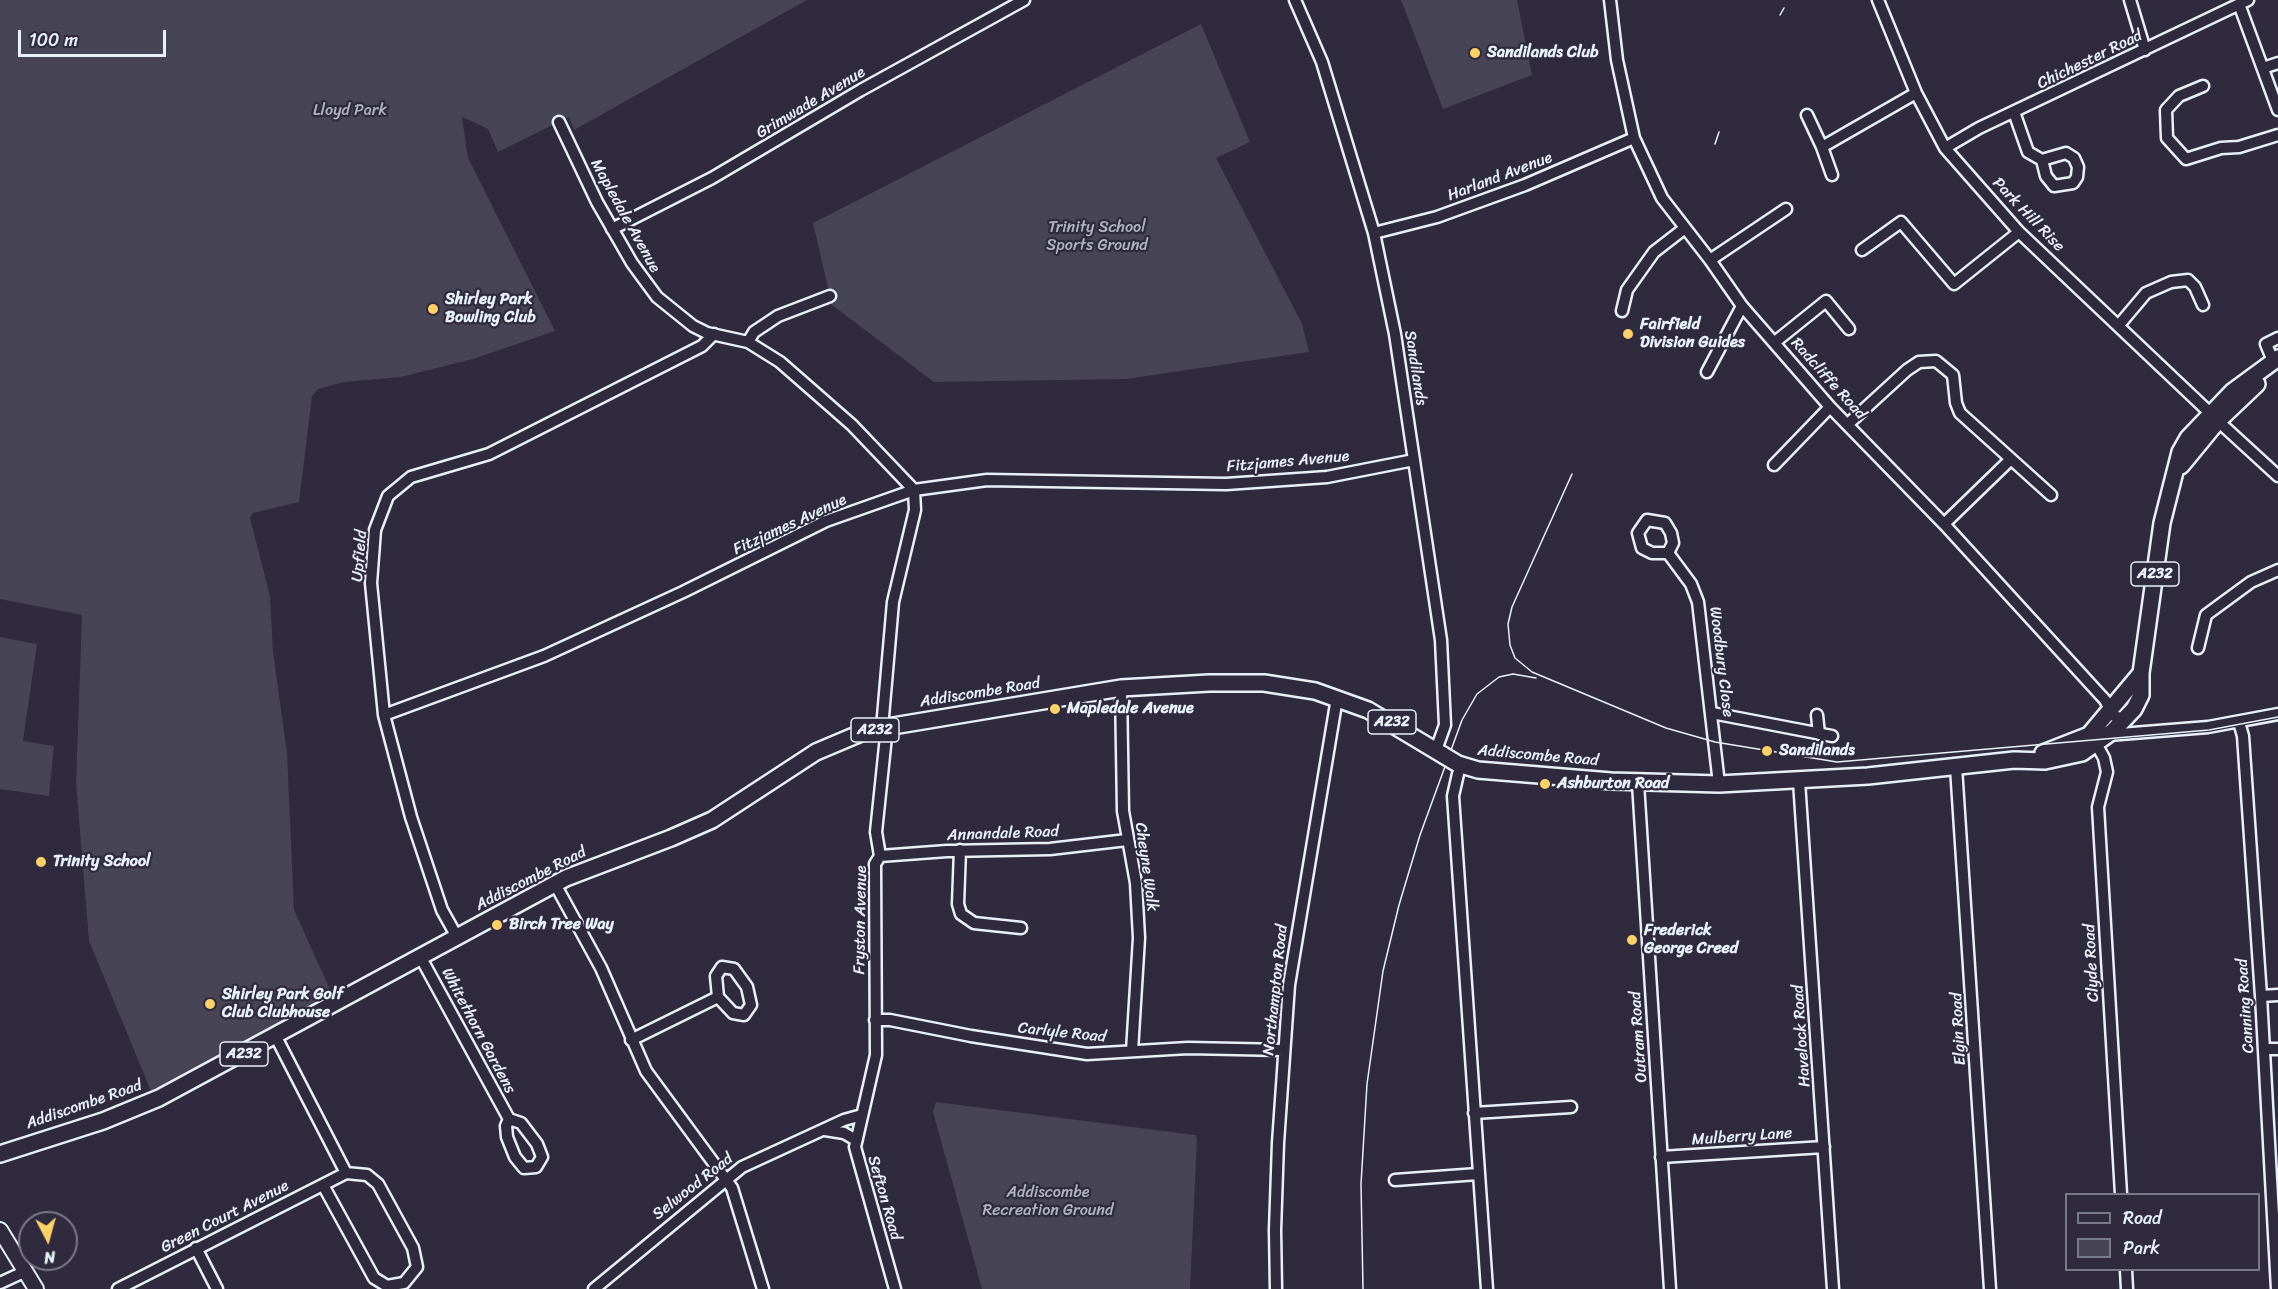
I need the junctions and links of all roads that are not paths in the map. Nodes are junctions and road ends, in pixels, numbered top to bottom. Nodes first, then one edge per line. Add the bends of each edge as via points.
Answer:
1 (1024, 0) edge
2 (1295, 0) edge
3 (1610, 0) edge
4 (1878, 0) edge
5 (2130, 0) edge
6 (2244, 2) edge
7 (2145, 50) junction
8 (2278, 63) edge
9 (2263, 69) junction
10 (2203, 86) dead end
11 (1916, 93) junction
12 (2278, 110) edge
13 (2014, 112) junction
14 (1807, 115) dead end
15 (559, 122) dead end
16 (2278, 135) edge
17 (1634, 138) junction
18 (1822, 147) junction
19 (1945, 148) junction
20 (2042, 160) dead end
21 (1832, 175) dead end
22 (1786, 209) dead end
23 (1685, 228) junction
24 (612, 229) junction
25 (2019, 232) junction
26 (1374, 233) junction
27 (1862, 250) dead end
28 (1710, 260) junction
29 (830, 296) dead end
30 (2203, 305) dead end
31 (1742, 306) junction
32 (1622, 311) dead end
33 (2119, 326) junction
34 (1849, 329) dead end
35 (714, 334) junction
36 (2278, 338) edge
37 (748, 342) junction
38 (1775, 342) junction
39 (2276, 363) edge
40 (1707, 372) dead end
41 (1830, 407) junction
42 (2214, 417) junction
43 (1848, 424) junction
44 (2011, 459) junction
45 (1414, 460) junction
46 (1774, 465) dead end
47 (2278, 476) edge
48 (914, 490) junction
49 (2050, 495) dead end
50 (1944, 524) junction
51 (1668, 553) dead end
52 (2278, 570) edge
53 (2198, 648) dead end
54 (2141, 674) junction
55 (1122, 688) junction
56 (1337, 698) junction
57 (2110, 709) junction
58 (1712, 713) junction
59 (2278, 714) edge
60 (384, 715) junction
61 (1817, 715) dead end
62 (2125, 719) junction
63 (2239, 722) junction
64 (885, 727) junction
65 (1818, 734) junction
66 (2109, 735) junction
67 (1833, 736) dead end
68 (2093, 740) junction
69 (1439, 753) junction
70 (1459, 765) junction
71 (1956, 767) junction
72 (1799, 781) junction
73 (1638, 783) junction
74 (1719, 784) junction
75 (1127, 840) junction
76 (960, 850) junction
77 (880, 856) junction
78 (555, 884) junction
79 (1022, 928) dead end
80 (458, 937) junction
81 (421, 958) junction
82 (2278, 994) edge
83 (2261, 996) junction
84 (718, 997) junction
85 (875, 1020) junction
86 (276, 1037) junction
87 (631, 1040) junction
88 (2278, 1048) edge
89 (2264, 1049) junction
90 (1284, 1050) junction
91 (1132, 1051) junction
92 (1571, 1107) dead end
93 (1474, 1113) junction
94 (862, 1115) junction
95 (509, 1119) junction
96 (824, 1130) junction
97 (856, 1140) junction
98 (20, 1146) junction
99 (1824, 1147) junction
100 (0, 1149) edge
101 (0, 1154) edge
102 (1661, 1157) junction
103 (346, 1173) junction
104 (1478, 1174) junction
105 (726, 1178) junction
106 (1395, 1180) dead end
107 (323, 1185) junction
108 (2121, 1193) edge
109 (0, 1230) edge
110 (196, 1248) junction
111 (18, 1258) edge
112 (26, 1271) joint
113 (2126, 1271) edge
114 (0, 1283) edge
115 (36, 1289) edge
116 (118, 1289) edge
117 (217, 1289) edge
118 (594, 1289) edge
119 (763, 1289) edge
120 (894, 1289) edge
121 (1276, 1289) edge
122 (1487, 1289) edge
123 (1670, 1289) edge
124 (1833, 1289) edge
125 (1990, 1289) edge
126 (2127, 1289) edge
127 (2277, 1289) edge

1 - 24 street, Grimwade Avenue via 712,178
2 - 26 street, Sandilands via 1322,62
3 - 17 street, Radcliffe Road via 1617,60
4 - 11 street, Park Hill Rise
5 - 7 street
6 - 7 street, Chichester Road
6 - 9 street
7 - 13 street, Chichester Road
8 - 9 street
9 - 12 street
10 - 16 street via 2179,96 2166,110 2167,138 2186,159
11 - 18 street
11 - 19 street, Park Hill Rise
13 - 19 street, Chichester Road
13 - 20 street via 2028,152
14 - 18 street
15 - 24 street, Mapledale Avenue
17 - 23 street, Radcliffe Road via 1662,198
17 - 26 street, Harland Avenue via 1514,189 1437,217
18 - 21 street
19 - 25 street, Park Hill Rise
22 - 28 street
23 - 28 street, Radcliffe Road
23 - 32 street via 1654,252 1627,290
24 - 35 street, Mapledale Avenue via 657,297 693,326
25 - 27 street via 1954,284 1901,222
25 - 33 street, Park Hill Rise
26 - 45 street, Sandilands via 1395,334
28 - 31 street, Radcliffe Road
29 - 37 street via 778,316 754,332
30 - 33 street via 2188,280 2171,282 2146,292
31 - 38 street, Radcliffe Road
31 - 40 street
33 - 42 street, Park Hill Rise
34 - 38 street via 1826,301
35 - 37 street, Mapledale Avenue
35 - 60 street, Upfield via 702,346 489,454 411,477 388,495 375,530 371,583
36 - 39 street via 2266,344
37 - 48 street, Mapledale Avenue via 785,366 844,418
38 - 41 street, Radcliffe Road
39 - 42 highway, A232 via 2233,391
41 - 43 street, Radcliffe Road
41 - 46 street
42 - 47 street, Park Hill Rise
42 - 54 highway, A232 via 2184,445 2174,475 2162,523
43 - 44 street via 1907,370 1919,362 1936,361 1953,375 1960,413
43 - 50 street, Radcliffe Road
44 - 49 street
44 - 50 street
45 - 48 street, Fitzjames Avenue via 1327,477 1226,484 987,480
45 - 69 street, Sandilands via 1441,640 1446,714
48 - 60 street, Fitzjames Avenue via 826,521 544,656
48 - 64 street via 915,510 893,602
50 - 57 street, Radcliffe Road
51 - 58 street, Woodbury Close via 1686,575 1698,602
52 - 53 street via 2251,582 2206,615
54 - 57 highway, A232
54 - 62 highway, A232 via 2141,695
55 - 56 highway, Addiscombe Road / A232 via 1264,683
55 - 64 highway, Addiscombe Road / A232
55 - 75 street, Cheyne Walk via 1122,799
56 - 69 highway, Addiscombe Road / A232 via 1379,715
56 - 90 street, Northampton Road via 1292,964
57 - 62 street, Radcliffe Road via 2114,716
57 - 68 highway, Addiscombe Road / A232
58 - 65 street
58 - 74 street, Woodbury Close
59 - 63 street
60 - 80 street, Upfield via 435,890
61 - 65 street
62 - 66 highway, Addiscombe Road / A232
63 - 66 street
63 - 83 street, Canning Road
64 - 77 street, Fryston Avenue via 877,825
64 - 78 highway, Addiscombe Road / A232 via 816,752 693,829
65 - 67 street
66 - 68 highway, Addiscombe Road / A232
68 - 71 highway, Addiscombe Road / A232 via 2066,757
68 - 108 street, Clyde Road via 2107,772 2098,807
69 - 70 highway, Addiscombe Road / A232, bridge
70 - 73 highway, Addiscombe Road / A232 via 1478,770
70 - 93 street via 1453,796
71 - 72 highway, Addiscombe Road / A232
71 - 125 street, Elgin Road
72 - 74 highway, Addiscombe Road / A232
72 - 99 street, Havelock Road
73 - 74 highway, Addiscombe Road / A232
73 - 102 street, Outram Road
75 - 76 street, Annandale Road via 1050,849
75 - 91 street, Cheyne Walk via 1136,883 1139,938
76 - 77 street, Annandale Road
76 - 79 street via 961,914 974,923
77 - 85 street, Fryston Avenue via 874,868
78 - 80 highway, Addiscombe Road / A232
78 - 87 street via 601,968
80 - 81 highway, Addiscombe Road / A232
81 - 86 highway, Addiscombe Road / A232
81 - 95 street, Whitethorn Gardens
82 - 83 street
83 - 89 street, Canning Road
84 - 84 street via 716,972 729,967 741,977 751,1005 747,1013 737,1015
84 - 87 street
85 - 91 street, Carlyle Road via 1070,1052
85 - 94 street, Fryston Avenue via 875,1066
86 - 98 highway, Addiscombe Road / A232 via 139,1107
86 - 103 street
87 - 105 street via 661,1094
88 - 89 street
89 - 127 street, Canning Road
90 - 91 street, Carlyle Road
90 - 121 street, Northampton Road via 1275,1220
92 - 93 street
93 - 104 street
94 - 96 street, Selwood Road
94 - 97 street, Sefton Road
95 - 95 street, Whitethorn Gardens via 521,1123 537,1144 542,1156 536,1167 526,1169 515,1157 507,1137
96 - 97 street via 844,1133
96 - 105 street, Selwood Road via 754,1160
97 - 120 street, Sefton Road via 857,1159
98 - 100 highway, Addiscombe Road / A232
98 - 101 highway, Addiscombe Road / A232
99 - 102 street, Mulberry Lane
99 - 124 street, Havelock Road
102 - 123 street, Outram Road
103 - 107 street, Green Court Avenue
103 - 107 street via 367,1175 378,1184 409,1240 417,1262 404,1283 387,1286 374,1278
104 - 106 street
104 - 122 street
105 - 118 street, Selwood Road
105 - 119 street via 740,1206
107 - 110 street, Green Court Avenue
109 - 111 main road
110 - 116 street, Green Court Avenue
110 - 117 street
112 - 114 street
112 - 115 main road
113 - 126 street

